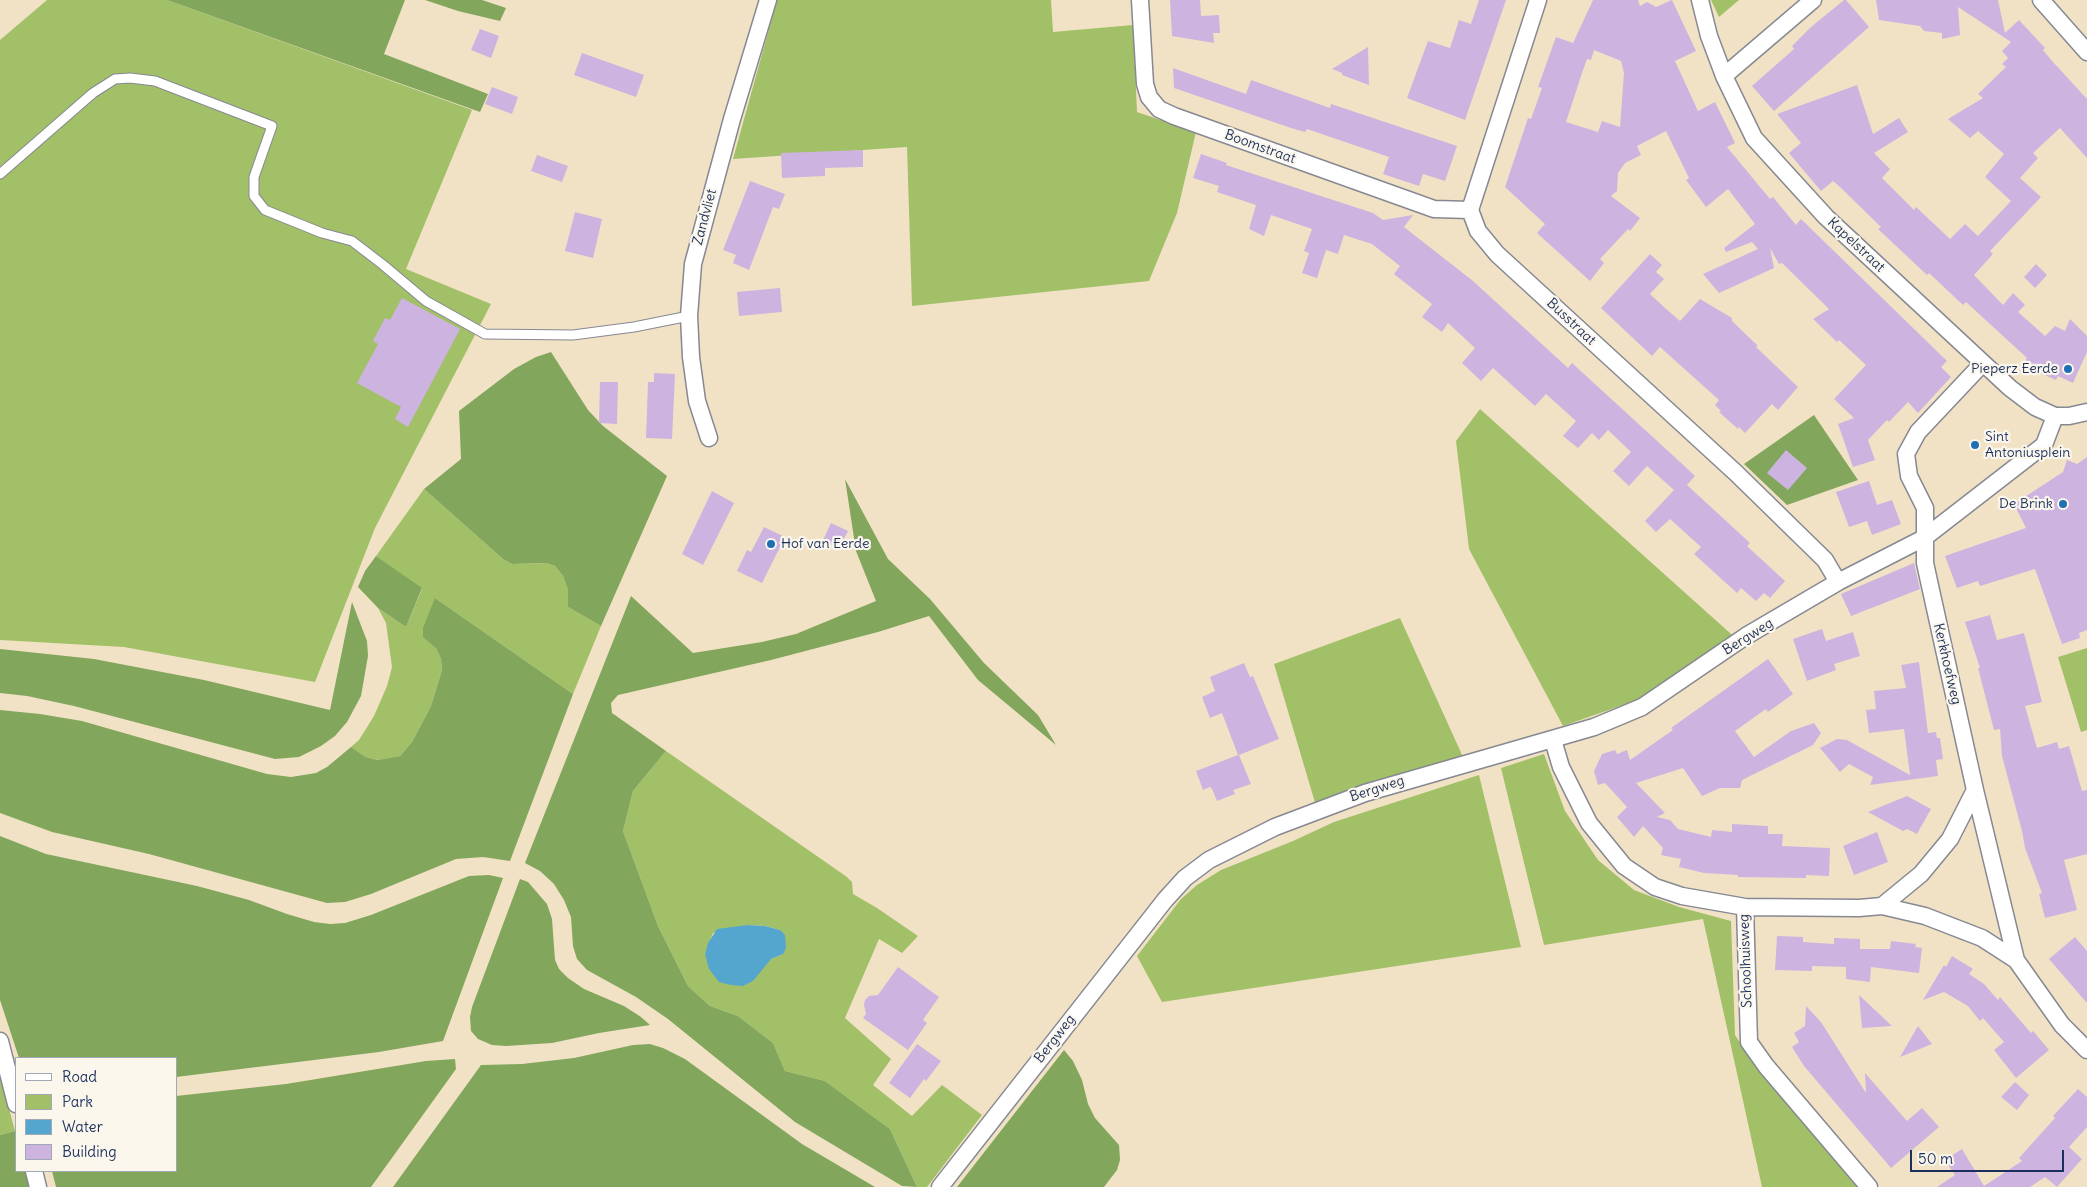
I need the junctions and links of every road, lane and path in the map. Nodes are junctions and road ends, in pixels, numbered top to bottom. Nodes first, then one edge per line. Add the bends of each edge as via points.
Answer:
1 (768, 0) edge
2 (1140, 0) edge
3 (1538, 0) edge
4 (1700, 0) edge
5 (1813, 0) edge
6 (2041, 0) edge
7 (2087, 52) edge
8 (1724, 76) junction
9 (0, 174) edge
10 (1470, 210) junction
11 (689, 316) junction
12 (1983, 363) junction
13 (2086, 415) edge
14 (2054, 416) junction
15 (712, 442) dead end
16 (1924, 538) junction
17 (1838, 582) junction
18 (1553, 740) junction
19 (1975, 790) junction
20 (1882, 906) junction
21 (1745, 907) junction
22 (2016, 960) junction
23 (0, 1041) edge
24 (2087, 1050) edge
25 (15, 1100) edge
26 (34, 1172) edge
27 (38, 1187) edge
28 (940, 1187) edge
29 (1869, 1187) edge

1 - 11 street, Zandvliet via 697,246
2 - 10 street, Boomstraat via 1145,84 1149,97 1159,109 1434,208
3 - 10 street
4 - 8 street, Kapelstraat
5 - 8 street
6 - 7 street
8 - 12 street, Kapelstraat via 1754,138 1826,217
9 - 11 lane via 93,93 115,79 155,81 272,126 254,176 254,196 265,210 322,233 352,241 426,301 485,334 573,335
10 - 17 street, Busstraat via 1478,231 1497,254 1736,473 1825,560
11 - 15 street, Zandvliet via 697,401
12 - 14 street, Kapelstraat via 2035,407
12 - 16 street via 1918,432 1906,454 1909,476 1925,508
13 - 14 street
14 - 16 street via 2044,445
16 - 17 street, Bergweg
16 - 19 street, Kerkhoefweg via 1925,563
17 - 18 street, Bergweg via 1746,636 1642,707
18 - 21 street, Schoolhuisweg via 1561,767 1589,823 1624,866 1655,888
18 - 28 street, Bergweg via 1365,793 1275,828 1209,860 1185,878 1165,900
19 - 20 street via 1950,839 1921,874
19 - 22 street, Kerkhoefweg
20 - 21 street, Kerkhoefweg
20 - 22 street, Kerkhoefweg via 1925,916 1982,938
21 - 29 street, Schoolhuisweg via 1749,1042
22 - 24 street, Kerkhoefweg via 2062,1025
23 - 25 street
26 - 27 street

